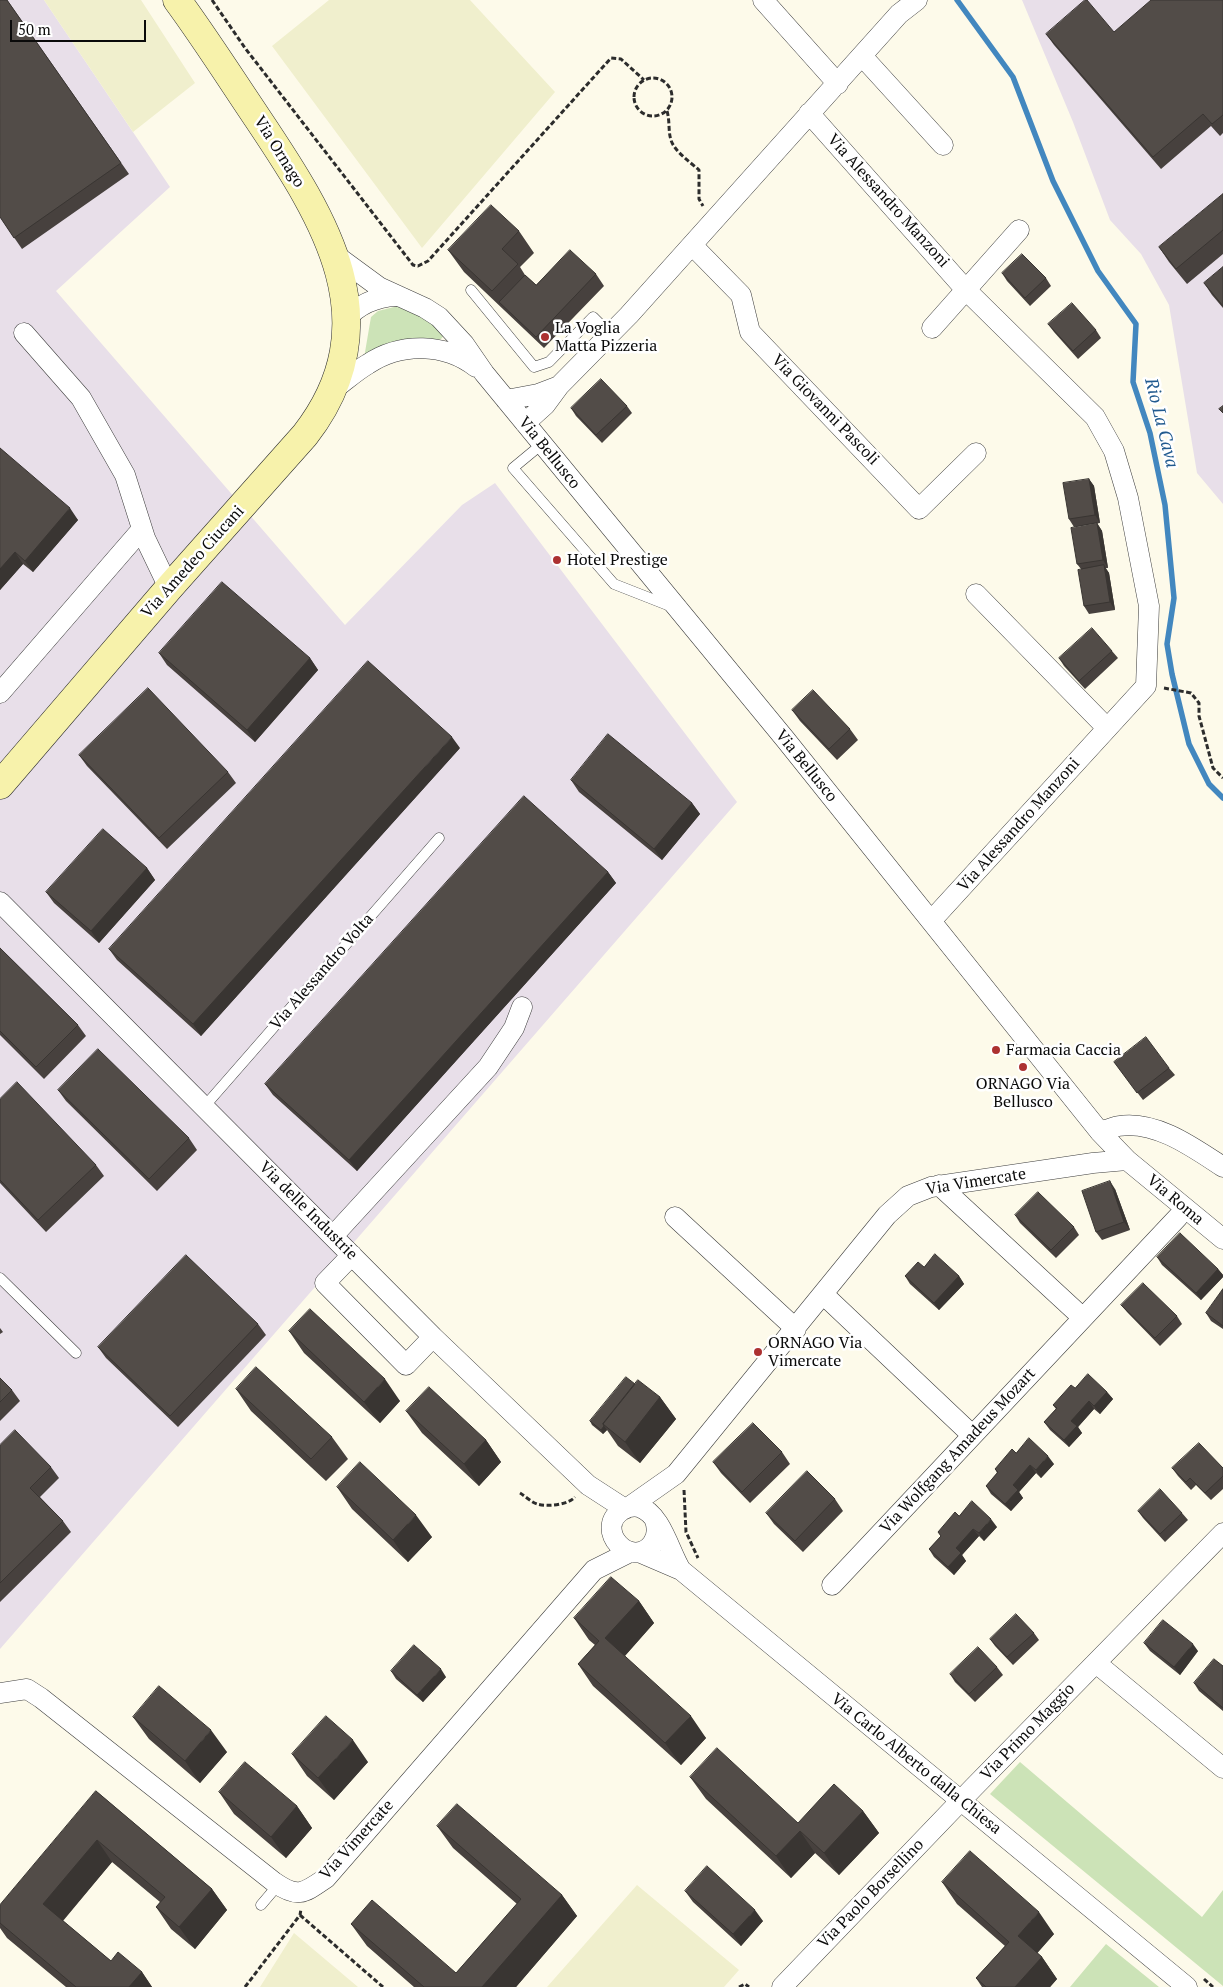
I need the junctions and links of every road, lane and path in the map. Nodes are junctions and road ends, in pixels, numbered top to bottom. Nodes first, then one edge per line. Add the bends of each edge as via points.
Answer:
1 (177, 0) edge
2 (212, 0) edge
3 (763, 0) edge
4 (917, 0) edge
5 (862, 56) junction
6 (644, 80) junction
7 (838, 84) junction
8 (667, 111) junction
9 (809, 113) junction
10 (943, 145) dead end
11 (714, 220) junction
12 (1019, 230) dead end
13 (692, 245) junction
14 (334, 254) junction
15 (471, 290) edge
16 (966, 290) junction
17 (396, 296) junction
18 (346, 319) junction
19 (932, 328) dead end
20 (24, 333) dead end
21 (610, 334) junction
22 (484, 373) junction
23 (559, 386) junction
24 (334, 389) junction
25 (506, 400) junction
26 (525, 423) junction
27 (542, 444) junction
28 (976, 453) dead end
29 (142, 529) junction
30 (169, 588) junction
31 (976, 594) dead end
32 (677, 608) junction
33 (1162, 688) dead end
34 (0, 693) edge
35 (1108, 728) junction
36 (1223, 778) edge
37 (0, 785) edge
38 (439, 838) dead end
39 (0, 902) edge
40 (931, 921) junction
41 (522, 1007) dead end
42 (204, 1107) junction
43 (1100, 1132) junction
44 (1128, 1160) junction
45 (1223, 1167) edge
46 (939, 1186) junction
47 (675, 1217) dead end
48 (1178, 1217) dead end
49 (333, 1236) junction
50 (1223, 1239) edge
51 (352, 1255) junction
52 (0, 1278) edge
53 (824, 1295) junction
54 (1084, 1318) junction
55 (796, 1329) junction
56 (433, 1337) junction
57 (76, 1353) dead end
58 (972, 1435) junction
59 (676, 1474) junction
60 (588, 1485) junction
61 (520, 1493) dead end
62 (627, 1508) junction
63 (654, 1518) junction
64 (611, 1532) junction
65 (1223, 1533) edge
66 (634, 1552) junction
67 (700, 1563) dead end
68 (594, 1570) junction
69 (681, 1570) junction
70 (832, 1585) dead end
71 (1096, 1662) junction
72 (0, 1693) edge
73 (1223, 1768) edge
74 (961, 1801) junction
75 (278, 1885) junction
76 (305, 1892) junction
77 (261, 1905) dead end
78 (300, 1915) junction
79 (1193, 1981) edge
80 (245, 1987) edge
81 (383, 1987) edge
82 (739, 1987) edge
83 (749, 1987) edge
84 (782, 1987) edge
85 (1213, 1987) edge

1 - 14 main road, Via Ornago via 286,161 319,219
2 - 6 path via 245,48 413,265 418,266 428,261 611,58 621,59
3 - 7 street
4 - 5 street via 899,14
5 - 7 street
5 - 10 street
6 - 8 path via 657,78 668,85 672,98
6 - 8 path via 635,90 638,109 654,117
7 - 9 street
8 - 11 path via 671,140 698,170 699,199
9 - 11 street
9 - 16 street, Via Alessandro Manzoni
11 - 13 street
12 - 16 street
13 - 21 street
13 - 28 street, Via Giovanni Pascoli via 741,295 750,332 919,509
14 - 17 street, Via Bellusco
14 - 18 main road, Via Ornago via 343,282
15 - 21 lane via 534,367 549,362 593,317
16 - 19 street
16 - 35 street, Via Alessandro Manzoni via 1095,417 1114,451 1128,498 1148,606 1146,686
17 - 18 street via 368,303
17 - 22 street, Via Bellusco via 425,308 445,322
18 - 24 main road, Via Amedeo Ciucani via 344,349
20 - 29 street via 81,398 125,474
21 - 23 street
22 - 24 street, Via Bellusco via 460,356 448,352 428,348 406,349 370,362
22 - 25 street, Via Bellusco
23 - 25 street
23 - 26 street via 545,405
24 - 30 main road, Via Amedeo Ciucani via 316,421 290,453
25 - 26 street, Via Bellusco
26 - 27 street, Via Bellusco
27 - 32 street, Via Bellusco
27 - 32 lane via 513,468 614,584
29 - 30 street
29 - 34 street
30 - 37 main road, Via Amedeo Ciucani
31 - 35 street
32 - 40 street, Via Bellusco
33 - 36 path via 1191,693 1199,703 1199,716 1213,768
35 - 40 street, Via Alessandro Manzoni
38 - 42 lane, Via Alessandro Volta
39 - 42 street, Via delle Industrie
40 - 43 street, Via Bellusco
41 - 49 street via 514,1028 488,1067
42 - 49 street, Via delle Industrie
43 - 44 street, Via Bellusco
43 - 45 street via 1119,1126 1139,1126 1185,1143
44 - 46 street, Via Vimercate
44 - 50 street, Via Roma
46 - 53 street, Via Vimercate via 916,1192 900,1202
46 - 54 street
47 - 55 street
48 - 54 street, Via Wolfgang Amadeus Mozart
49 - 51 street, Via delle Industrie
51 - 56 street, Via delle Industrie
51 - 56 street via 325,1283 406,1364
52 - 57 lane
53 - 55 street, Via Vimercate
53 - 58 street
54 - 58 street, Via Wolfgang Amadeus Mozart
55 - 59 street, Via Vimercate
56 - 60 street, Via delle Industrie
58 - 70 street, Via Wolfgang Amadeus Mozart
59 - 62 street, Via Vimercate
59 - 67 path via 685,1482 686,1532
60 - 61 path via 571,1502 547,1505 536,1504
60 - 62 street, Via delle Industrie
62 - 63 street via 644,1509
62 - 64 street via 615,1517
63 - 66 street via 656,1537 649,1546
63 - 69 street
64 - 66 street via 617,1545
64 - 68 street, Via Vimercate
65 - 71 street, Via Primo Maggio
66 - 68 street, Via Vimercate
66 - 69 street, Via Carlo Alberto dalla Chiesa
68 - 76 street, Via Vimercate via 326,1878
69 - 74 street, Via Carlo Alberto dalla Chiesa
71 - 73 street
71 - 74 street, Via Primo Maggio
72 - 75 street, Via Vimercate via 27,1689 41,1698
74 - 79 street, Via Carlo Alberto dalla Chiesa
74 - 84 street, Via Paolo Borsellino
75 - 76 street, Via Vimercate via 286,1891
75 - 77 lane
76 - 78 path
78 - 80 path
78 - 81 path
79 - 85 path
82 - 83 path via 745,1984

